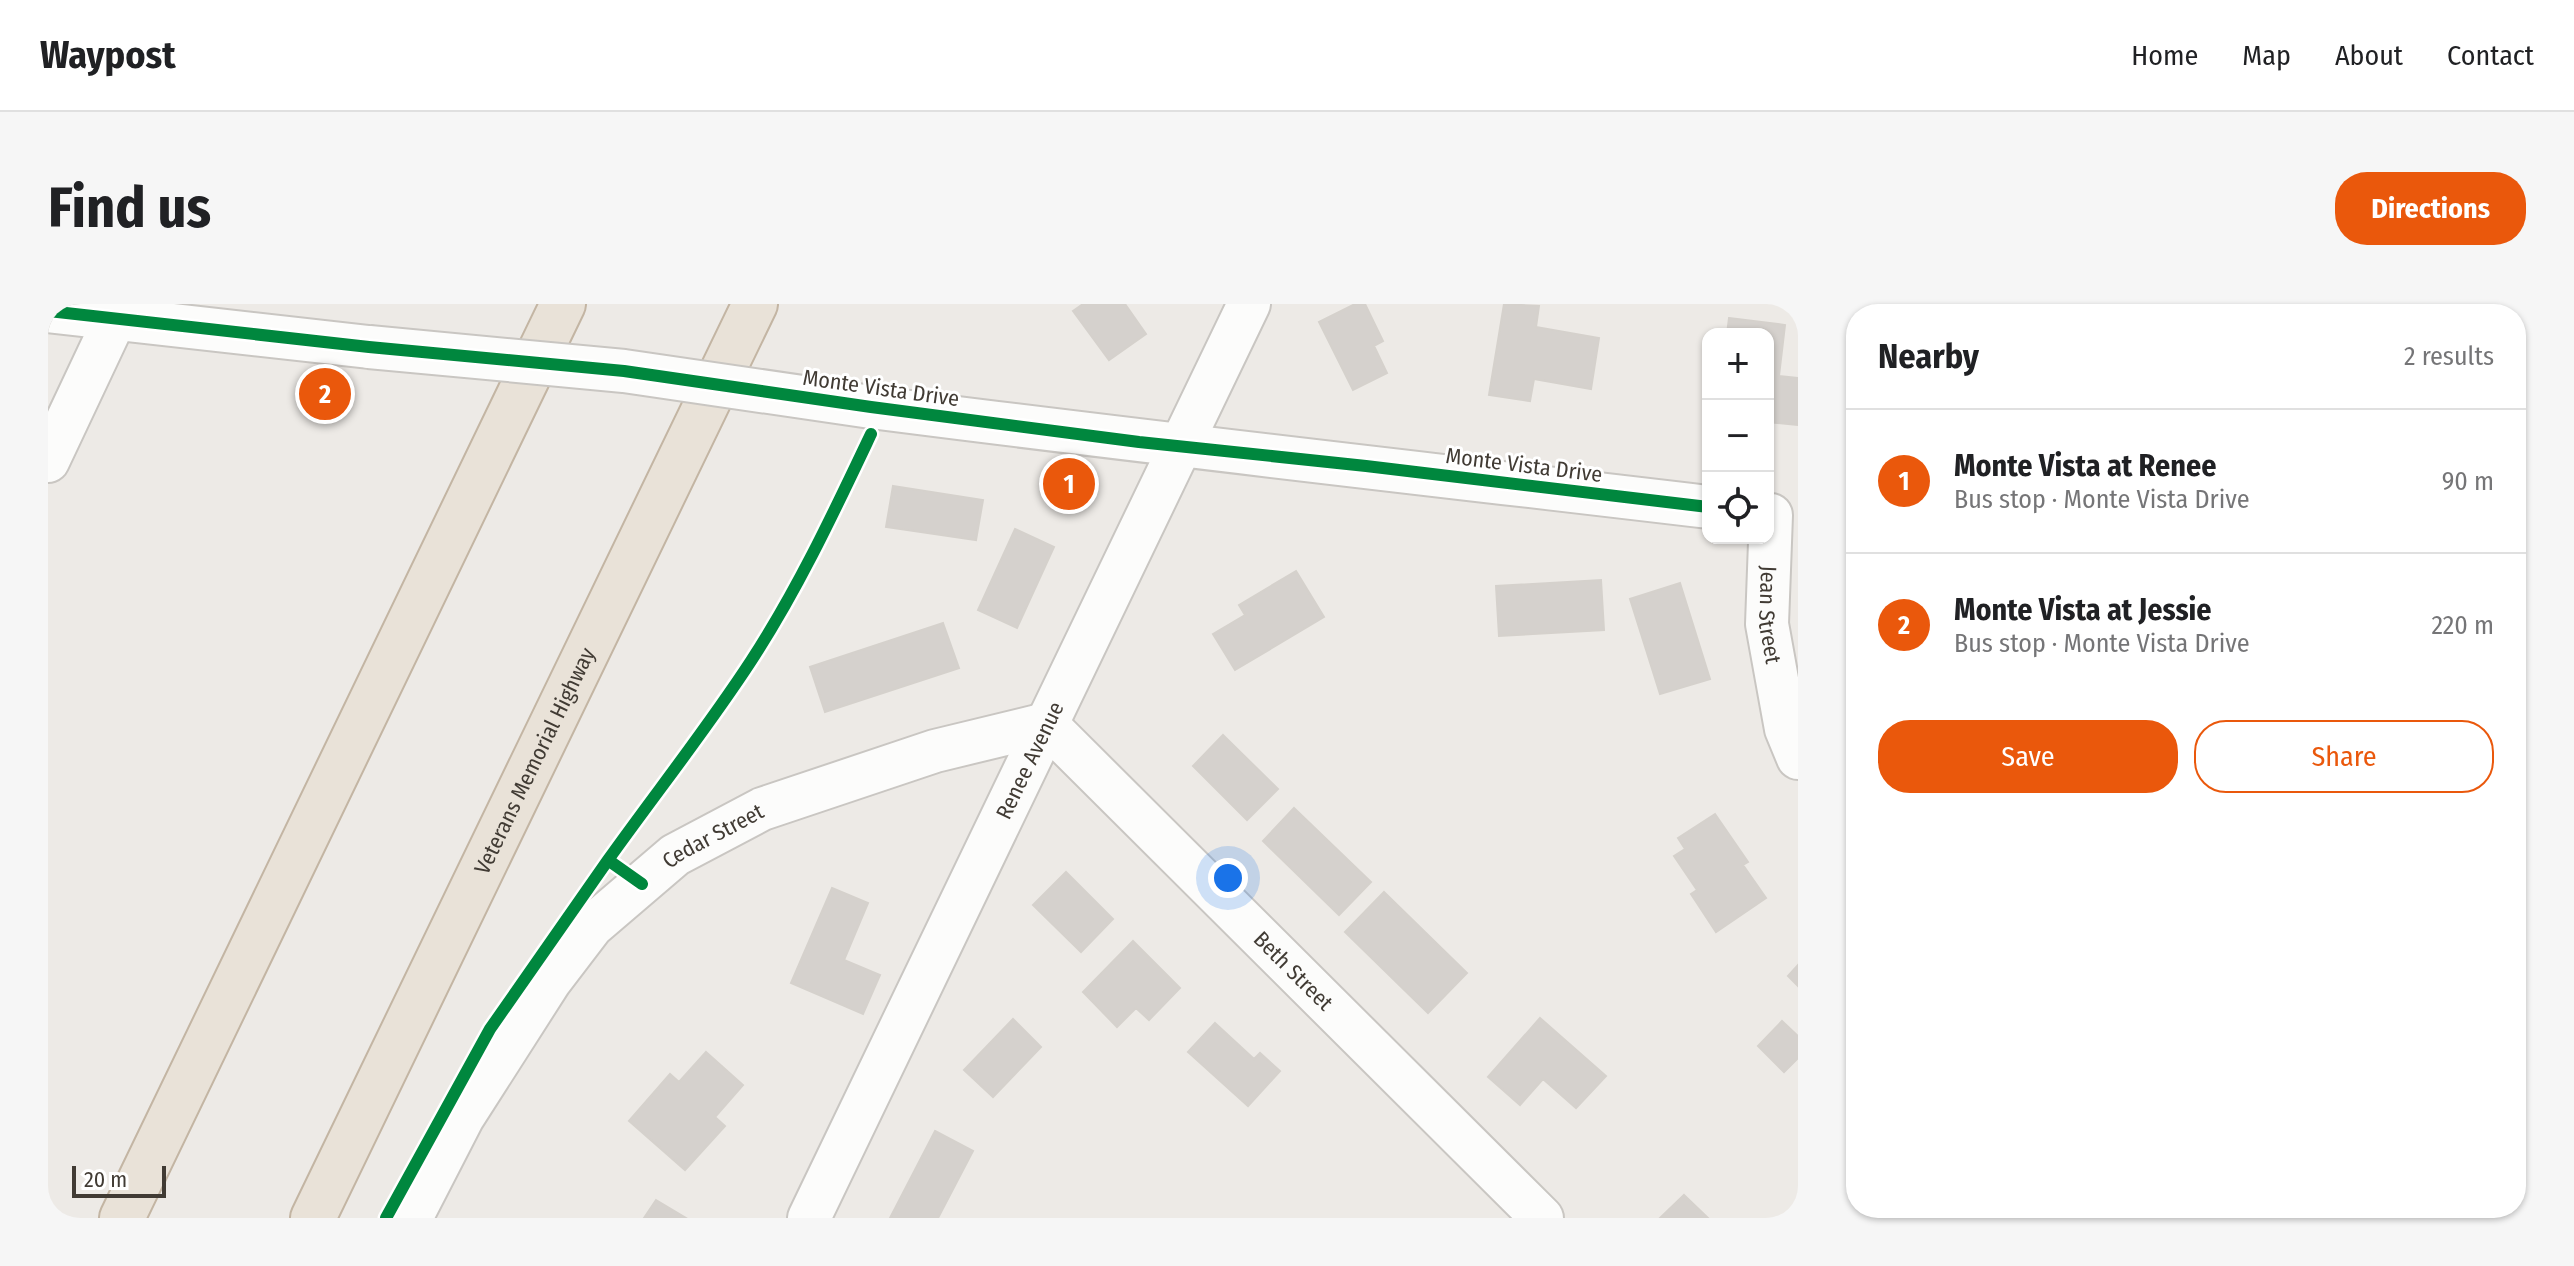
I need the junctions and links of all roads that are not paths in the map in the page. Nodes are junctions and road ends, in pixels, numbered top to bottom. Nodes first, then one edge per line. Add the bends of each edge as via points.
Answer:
1 (563, 304) edge
2 (755, 304) edge
3 (1249, 304) edge
4 (48, 311) edge
5 (118, 312) edge
6 (1179, 447) junction
7 (48, 461) edge
8 (1702, 506) edge
9 (1779, 516) edge
10 (1046, 724) junction
11 (1798, 758) edge
12 (122, 1218) edge
13 (313, 1218) edge
14 (411, 1218) edge
15 (809, 1218) edge
16 (1542, 1218) edge

1 - 12 highway
2 - 13 highway, Veterans Memorial Highway
3 - 6 street, Renee Avenue
4 - 5 street, Monte Vista Drive
5 - 6 street, Monte Vista Drive, bridge via 369,347 624,371
5 - 7 street
6 - 8 street, Monte Vista Drive
6 - 10 street, Renee Avenue
9 - 11 street, Jean Street via 1767,624 1786,729
10 - 14 street, Cedar Street via 935,751 762,809 675,855 592,926 550,981 463,1117
10 - 15 street, Renee Avenue
10 - 16 street, Beth Street

